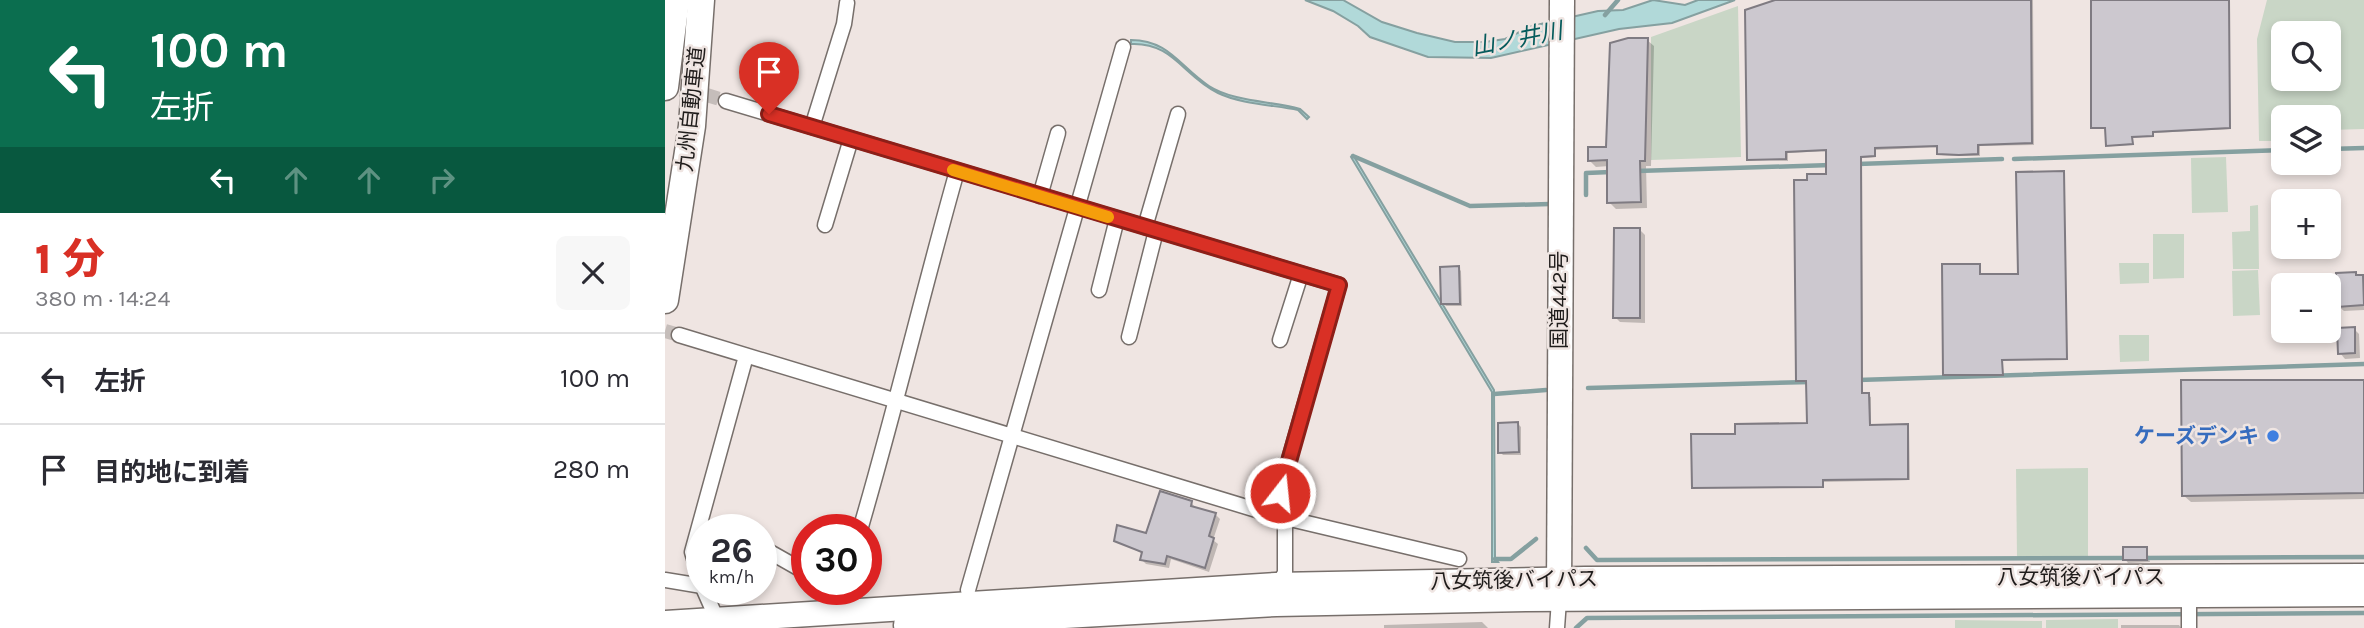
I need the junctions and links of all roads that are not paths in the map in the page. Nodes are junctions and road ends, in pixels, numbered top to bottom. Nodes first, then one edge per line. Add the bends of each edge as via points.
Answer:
1 (676, 0) edge
2 (701, 0) edge
3 (712, 0) edge
4 (846, 3) dead end
5 (1562, 7) edge
6 (1123, 47) dead end
7 (665, 87) edge
8 (726, 101) tunnel mouth
9 (1178, 114) dead end
10 (692, 126) junction
11 (812, 127) junction
12 (1058, 133) dead end
13 (851, 139) junction
14 (957, 171) junction
15 (1039, 196) junction
16 (1076, 207) junction
17 (1117, 219) junction
18 (825, 225) dead end
19 (1151, 229) junction
20 (1301, 274) junction
21 (1099, 290) dead end
22 (665, 300) edge
23 (679, 335) tunnel mouth
24 (1129, 337) dead end
25 (1280, 340) dead end
26 (746, 356) junction
27 (897, 401) junction
28 (1011, 435) junction
29 (702, 514) edge
30 (865, 514) edge
31 (1279, 517) junction
32 (1459, 559) dead end
33 (2364, 576) edge
34 (665, 580) edge
35 (686, 581) edge
36 (1560, 589) junction
37 (968, 590) dead end
38 (2364, 594) edge
39 (1276, 595) junction
40 (2189, 595) junction
41 (711, 605) edge
42 (845, 610) edge
43 (665, 623) edge
44 (719, 624) edge
45 (1557, 628) edge
46 (2189, 628) edge

1 - 7 highway, 九州自動車道
2 - 10 highway, 九州自動車道
3 - 10 highway
4 - 11 street via 844,24
5 - 36 highway, 国道442号
6 - 16 street
8 - 11 street
9 - 19 street
10 - 22 highway, 九州自動車道
11 - 13 street
12 - 15 street
13 - 14 street
13 - 18 street
14 - 15 street
14 - 27 street
15 - 16 street
16 - 17 street
16 - 28 street
17 - 19 street
17 - 21 street
19 - 20 street
19 - 24 street
20 - 25 street
20 - 31 street via 1339,285
23 - 26 street
26 - 27 street
26 - 29 street
27 - 28 street
27 - 30 street
28 - 31 street
28 - 37 street
31 - 32 street
31 - 39 street via 1285,573
33 - 36 highway, 八女筑後バイパス
34 - 35 street
36 - 39 highway, 八女筑後バイパス
36 - 40 highway, 八女筑後バイパス
36 - 45 street
38 - 40 highway, 八女筑後バイパス
39 - 42 highway, 八女筑後バイパス
40 - 46 street
41 - 44 street
42 - 44 highway, 八女筑後バイパス
43 - 44 highway, 八女筑後バイパス

